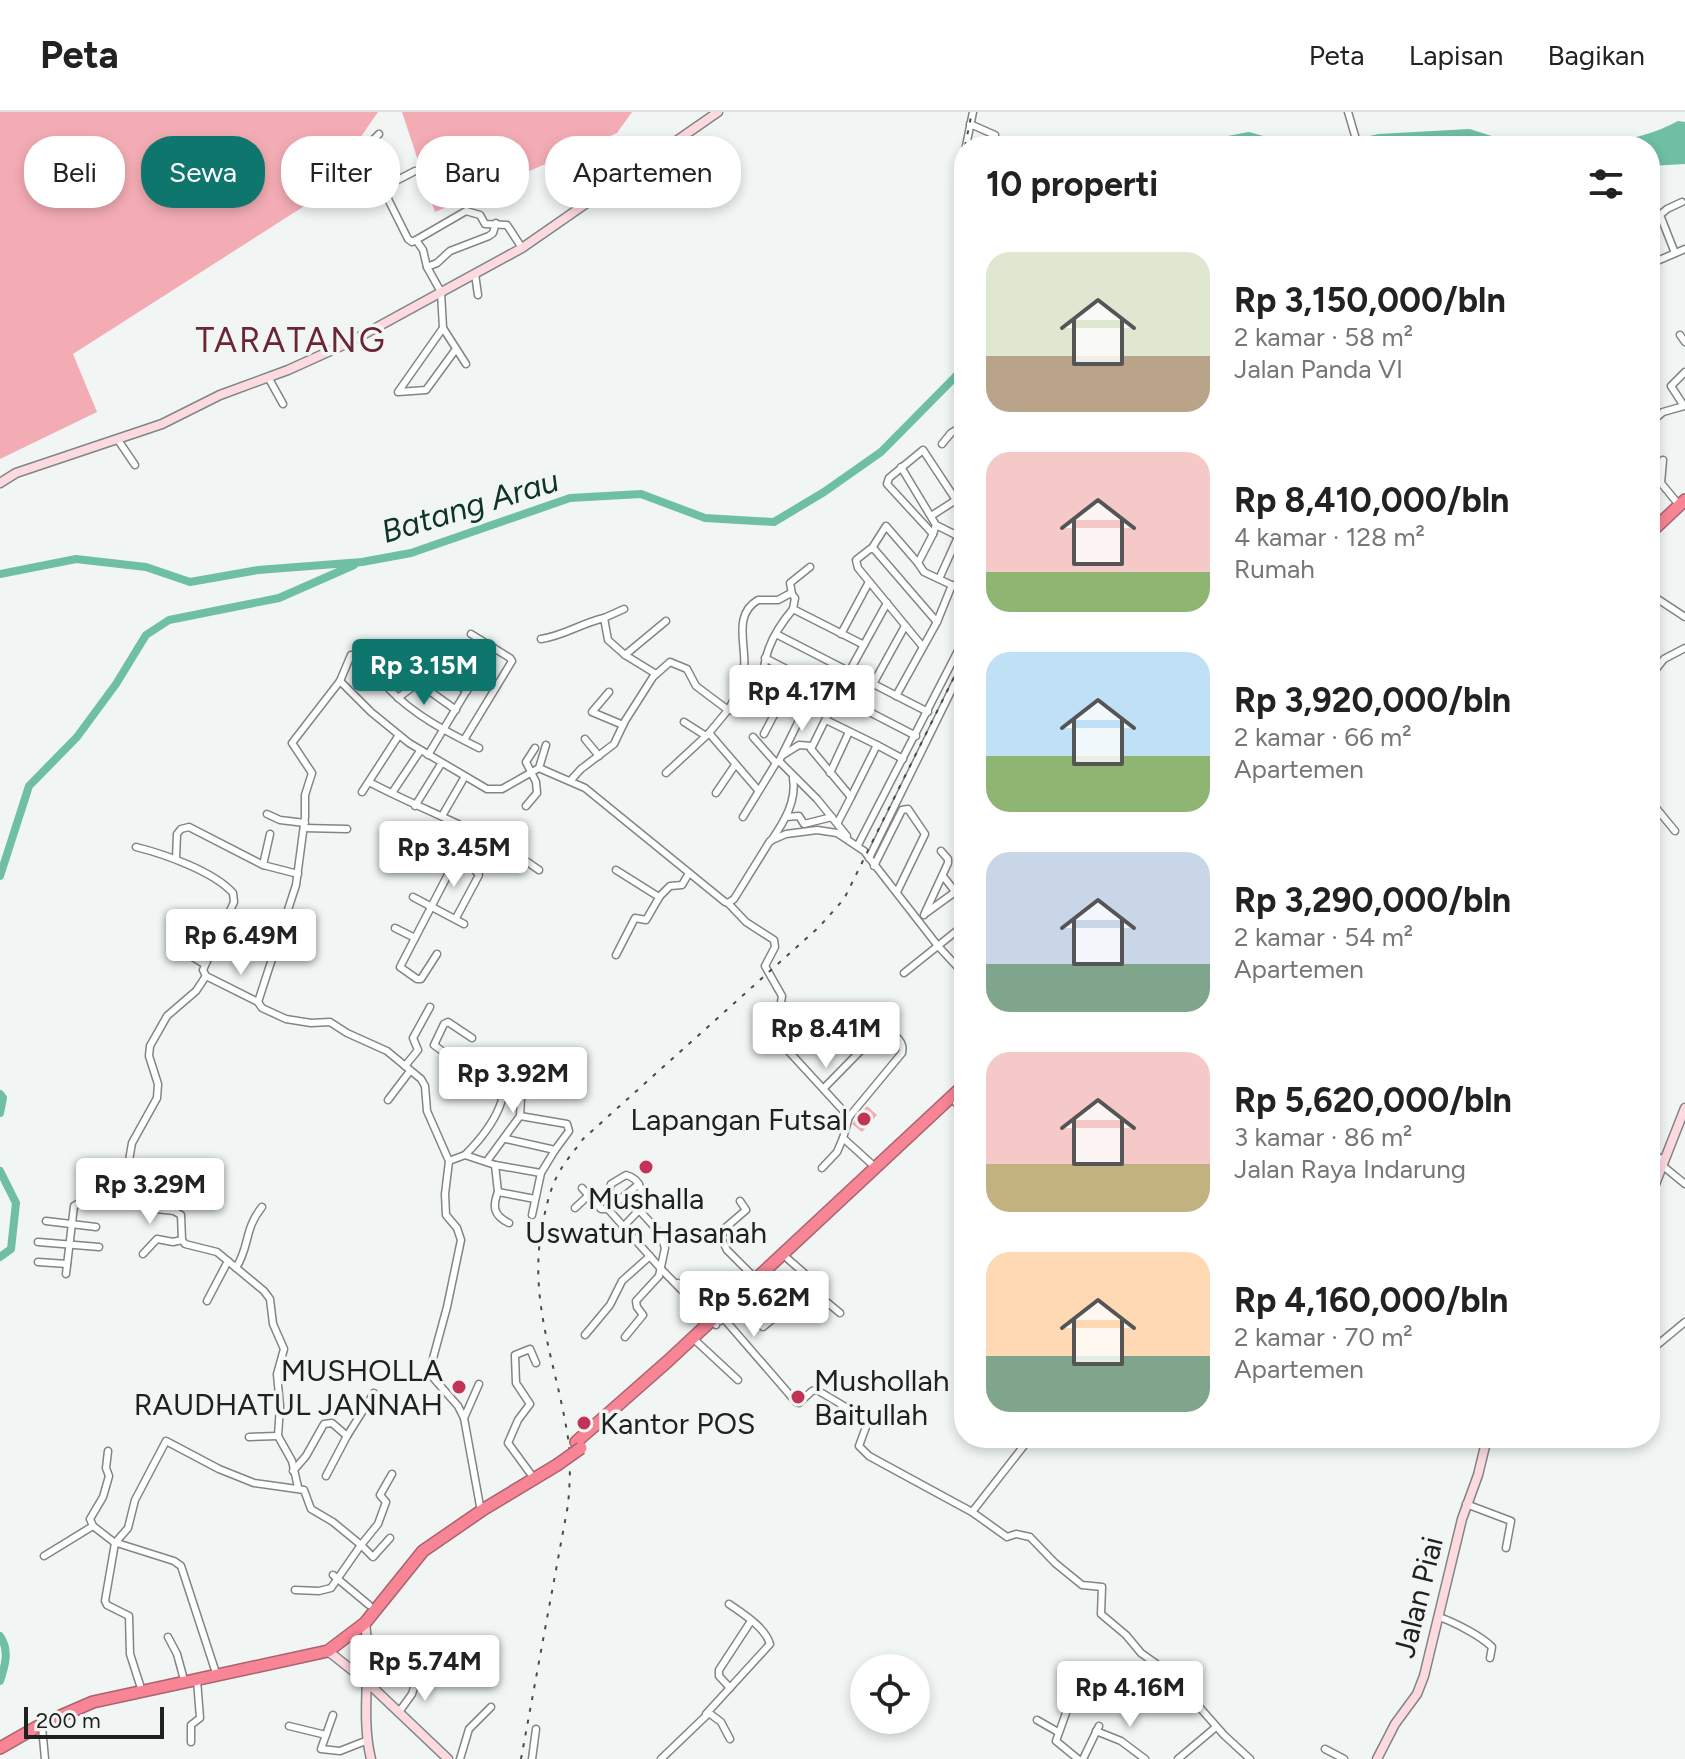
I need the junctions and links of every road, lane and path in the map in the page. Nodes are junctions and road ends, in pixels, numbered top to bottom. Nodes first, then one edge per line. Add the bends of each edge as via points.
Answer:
1 (718, 112) edge
2 (973, 112) edge
3 (1350, 116) edge
4 (970, 124) junction
5 (995, 135) dead end
6 (684, 136) edge
7 (968, 136) edge
8 (1355, 136) edge
9 (415, 171) dead end
10 (400, 179) edge
11 (1682, 202) dead end
12 (392, 208) edge
13 (580, 208) edge
14 (496, 223) junction
15 (416, 240) junction
16 (522, 248) junction
17 (1685, 249) edge
18 (1675, 253) junction
19 (1660, 260) edge
20 (427, 267) junction
21 (475, 274) junction
22 (441, 292) junction
23 (478, 295) dead end
24 (443, 328) junction
25 (456, 349) junction
26 (466, 364) dead end
27 (1685, 372) edge
28 (268, 377) junction
29 (283, 404) dead end
30 (1684, 407) edge
31 (1660, 414) edge
32 (954, 431) edge
33 (118, 440) junction
34 (942, 444) dead end
35 (1663, 460) dead end
36 (135, 465) dead end
37 (901, 467) junction
38 (0, 483) edge
39 (1685, 491) edge
40 (954, 497) edge
41 (954, 501) edge
42 (923, 502) junction
43 (1681, 504) edge
44 (912, 510) junction
45 (931, 516) junction
46 (1660, 517) edge
47 (1660, 524) edge
48 (936, 525) junction
49 (933, 534) junction
50 (954, 534) edge
51 (872, 548) junction
52 (954, 551) edge
53 (918, 563) junction
54 (810, 567) dead end
55 (939, 579) junction
56 (869, 582) junction
57 (952, 585) joint
58 (792, 594) junction
59 (1660, 601) edge
60 (887, 603) junction
61 (624, 609) dead end
62 (793, 609) junction
63 (1685, 617) edge
64 (604, 618) junction
65 (666, 621) dead end
66 (937, 622) junction
67 (905, 626) junction
68 (471, 634) dead end
69 (776, 634) junction
70 (841, 634) junction
71 (541, 639) dead end
72 (864, 645) junction
73 (493, 647) junction
74 (923, 647) junction
75 (1685, 648) edge
76 (351, 655) dead end
77 (625, 655) junction
78 (765, 658) junction
79 (954, 659) edge
80 (1660, 664) edge
81 (849, 672) junction
82 (796, 673) junction
83 (656, 674) junction
84 (340, 681) junction
85 (417, 682) junction
86 (817, 684) junction
87 (873, 684) junction
88 (954, 685) edge
89 (389, 689) dead end
90 (467, 691) junction
91 (609, 692) dead end
92 (838, 694) junction
93 (896, 696) junction
94 (398, 698) junction
95 (849, 701) junction
96 (456, 710) junction
97 (728, 710) junction
98 (928, 712) junction
99 (826, 720) junction
100 (684, 722) dead end
101 (623, 725) junction
102 (444, 729) junction
103 (849, 732) junction
104 (764, 734) dead end
105 (399, 735) junction
106 (708, 735) junction
107 (916, 736) junction
108 (753, 737) dead end
109 (585, 739) dead end
110 (464, 740) junction
111 (546, 745) dead end
112 (877, 745) junction
113 (812, 746) junction
114 (479, 748) dead end
115 (535, 748) dead end
116 (420, 751) junction
117 (428, 755) junction
118 (599, 756) junction
119 (903, 759) junction
120 (779, 760) junction
121 (441, 764) junction
122 (735, 765) junction
123 (539, 768) junction
124 (531, 772) junction
125 (666, 773) dead end
126 (830, 773) junction
127 (792, 774) junction
128 (464, 778) junction
129 (571, 780) junction
130 (369, 782) junction
131 (758, 790) junction
132 (362, 792) dead end
133 (392, 793) junction
134 (716, 793) dead end
135 (851, 797) junction
136 (415, 806) junction
137 (526, 806) dead end
138 (1660, 813) edge
139 (267, 814) dead end
140 (442, 816) junction
141 (743, 817) dead end
142 (786, 817) junction
143 (835, 820) junction
144 (457, 824) junction
145 (304, 826) junction
146 (347, 829) dead end
147 (1675, 831) dead end
148 (270, 834) dead end
149 (848, 839) junction
150 (770, 841) junction
151 (858, 845) junction
152 (136, 847) dead end
153 (941, 851) dead end
154 (869, 858) junction
155 (176, 859) junction
156 (456, 859) junction
157 (263, 865) junction
158 (874, 866) junction
159 (539, 870) dead end
160 (616, 870) dead end
161 (689, 873) junction
162 (298, 874) junction
163 (943, 876) junction
164 (434, 879) dead end
165 (444, 883) junction
166 (954, 891) edge
167 (897, 892) junction
168 (954, 893) edge
169 (660, 896) junction
170 (413, 897) dead end
171 (728, 903) junction
172 (432, 907) junction
173 (921, 917) junction
174 (456, 918) junction
175 (464, 924) dead end
176 (395, 928) dead end
177 (954, 933) edge
178 (415, 938) junction
179 (938, 946) junction
180 (179, 949) dead end
181 (437, 954) dead end
182 (616, 955) dead end
183 (954, 961) edge
184 (204, 964) junction
185 (904, 973) dead end
186 (206, 976) junction
187 (258, 1002) junction
188 (430, 1007) dead end
189 (472, 1038) dead end
190 (512, 1052) dead end
191 (408, 1069) junction
192 (522, 1080) dead end
193 (824, 1088) junction
194 (506, 1094) junction
195 (954, 1095) edge
196 (388, 1100) dead end
197 (954, 1108) edge
198 (1685, 1108) edge
199 (520, 1116) junction
200 (849, 1117) junction
201 (843, 1138) junction
202 (506, 1139) junction
203 (555, 1150) junction
204 (465, 1155) junction
205 (449, 1161) junction
206 (487, 1161) junction
207 (1660, 1161) edge
208 (1664, 1164) junction
209 (495, 1165) junction
210 (822, 1168) dead end
211 (541, 1173) junction
212 (873, 1173) junction
213 (1660, 1173) edge
214 (639, 1184) junction
215 (1685, 1184) edge
216 (136, 1188) junction
217 (582, 1188) dead end
218 (498, 1192) junction
219 (589, 1195) junction
220 (535, 1199) junction
221 (740, 1201) dead end
222 (262, 1207) dead end
223 (575, 1208) dead end
224 (608, 1209) junction
225 (639, 1210) junction
226 (532, 1215) dead end
227 (46, 1221) dead end
228 (509, 1223) dead end
229 (71, 1224) junction
230 (96, 1227) dead end
231 (623, 1227) junction
232 (182, 1240) junction
233 (38, 1242) dead end
234 (69, 1245) junction
235 (99, 1247) dead end
236 (143, 1254) dead end
237 (650, 1256) junction
238 (783, 1260) junction
239 (228, 1261) junction
240 (38, 1262) dead end
241 (67, 1264) junction
242 (236, 1268) junction
243 (662, 1270) junction
244 (66, 1274) dead end
245 (757, 1280) junction
246 (207, 1301) dead end
247 (740, 1301) junction
248 (840, 1313) dead end
249 (775, 1317) dead end
250 (718, 1319) junction
251 (1685, 1322) edge
252 (585, 1335) dead end
253 (625, 1337) dead end
254 (697, 1342) junction
255 (1660, 1343) edge
256 (536, 1363) dead end
257 (738, 1380) dead end
258 (479, 1384) dead end
259 (646, 1385) junction
260 (374, 1393) dead end
261 (464, 1418) junction
262 (278, 1436) junction
263 (347, 1436) junction
264 (249, 1437) dead end
265 (1022, 1448) edge
266 (1485, 1448) edge
267 (108, 1451) dead end
268 (293, 1471) junction
269 (535, 1473) junction
270 (392, 1474) dead end
271 (326, 1476) dead end
272 (298, 1487) junction
273 (1466, 1504) junction
274 (480, 1506) junction
275 (972, 1512) junction
276 (93, 1526) junction
277 (390, 1538) dead end
278 (116, 1543) junction
279 (361, 1545) junction
280 (1506, 1548) dead end
281 (44, 1556) dead end
282 (336, 1577) junction
283 (295, 1590) dead end
284 (729, 1604) dead end
285 (369, 1605) junction
286 (1439, 1617) junction
287 (751, 1621) junction
288 (365, 1623) junction
289 (168, 1637) dead end
290 (328, 1651) junction
291 (1490, 1658) dead end
292 (215, 1670) junction
293 (183, 1676) junction
294 (417, 1678) dead end
295 (197, 1680) junction
296 (367, 1682) junction
297 (140, 1685) junction
298 (730, 1688) junction
299 (491, 1707) dead end
300 (399, 1712) junction
301 (1066, 1713) dead end
302 (706, 1714) junction
303 (333, 1715) dead end
304 (41, 1720) junction
305 (1037, 1720) dead end
306 (289, 1726) dead end
307 (1216, 1727) junction
308 (536, 1729) dead end
309 (1058, 1732) junction
310 (326, 1735) junction
311 (730, 1739) dead end
312 (368, 1740) junction
313 (0, 1741) edge
314 (191, 1742) dead end
315 (0, 1748) edge
316 (321, 1749) junction
317 (1325, 1749) dead end
318 (332, 1750) junction
319 (45, 1759) edge
320 (319, 1759) edge
321 (331, 1759) edge
322 (371, 1759) edge
323 (448, 1759) edge
324 (460, 1759) edge
325 (532, 1759) edge
326 (661, 1759) edge
327 (1081, 1759) edge
328 (1145, 1759) edge
329 (1178, 1759) edge
330 (1250, 1759) edge
331 (1344, 1759) edge
332 (1377, 1759) edge

1 - 6 street
2 - 4 street
3 - 8 street
4 - 5 street
4 - 7 street
9 - 10 street
11 - 18 street via 1660,215
12 - 15 street via 410,241
13 - 16 street
14 - 15 street via 485,224 480,215 463,211
14 - 16 street via 507,225
14 - 20 street via 489,236 450,251
15 - 20 street
16 - 21 street
17 - 18 street
18 - 19 street
20 - 22 street
21 - 22 street
21 - 23 street
22 - 24 street
22 - 28 street via 350,342
24 - 25 street
24 - 25 street via 398,392 426,390
25 - 26 street
27 - 30 street via 1671,386
28 - 29 street
28 - 33 street
30 - 31 street
32 - 34 street
33 - 36 street
33 - 38 street
35 - 43 street via 1661,483
37 - 40 street via 925,451
37 - 42 street
37 - 44 street via 887,484
39 - 43 highway
41 - 45 street
42 - 44 street
42 - 45 street
43 - 46 highway
43 - 47 highway
44 - 49 street
45 - 48 street
48 - 49 street
48 - 50 street
49 - 53 street
51 - 53 street via 886,526
51 - 56 street via 855,563
51 - 66 street
52 - 55 street
53 - 55 street
54 - 58 street via 790,583
55 - 57 street
56 - 60 street
56 - 70 street
57 - 66 street
58 - 62 street
58 - 97 street via 758,600 748,609 742,627 743,675
59 - 63 street
60 - 67 street
60 - 72 street
61 - 64 street
62 - 69 street
62 - 70 street
64 - 71 street
64 - 77 street via 608,640
65 - 77 street
66 - 74 street
67 - 74 street
67 - 87 street
68 - 73 street
69 - 78 street
69 - 81 street
70 - 72 street
72 - 81 street
73 - 90 street
73 - 110 street via 512,661
74 - 93 street
75 - 80 street
76 - 84 street
77 - 83 street
78 - 82 street
78 - 97 street via 749,705
79 - 98 street
81 - 87 street
82 - 86 street
82 - 104 street
83 - 97 street via 674,662
83 - 101 street
84 - 105 street
84 - 145 street via 291,744 311,769
85 - 90 street via 435,670
85 - 94 street
85 - 96 street
86 - 92 street
86 - 120 street
87 - 93 street
87 - 95 street
88 - 154 street
89 - 94 street
90 - 96 street
91 - 101 street via 592,712
92 - 95 street
92 - 99 street
93 - 98 street
94 - 102 street
95 - 107 street
96 - 102 street
97 - 106 street
98 - 107 street
99 - 103 street
99 - 113 street
100 - 106 street
101 - 118 street via 614,744
102 - 110 street
102 - 117 street
103 - 112 street
103 - 126 street
105 - 116 street
105 - 130 street
106 - 122 street
106 - 125 street
107 - 119 street
108 - 120 street
109 - 118 street
110 - 114 street
111 - 123 street
112 - 119 street
112 - 135 street
113 - 120 street via 799,745
113 - 126 street
115 - 124 street via 526,760
116 - 117 street
116 - 133 street
117 - 121 street
118 - 129 street
119 - 151 street
120 - 127 street
120 - 131 street
121 - 128 street
121 - 136 street
122 - 131 street
122 - 134 street
123 - 124 street
123 - 129 street
124 - 128 street via 498,791
124 - 137 street via 537,793
126 - 135 street
127 - 142 street
127 - 143 street
128 - 140 street
129 - 161 street
130 - 132 street
130 - 133 street
131 - 141 street
133 - 136 street
135 - 143 street
136 - 140 street
138 - 147 street
139 - 145 street
140 - 144 street
142 - 143 street via 799,816 804,824
142 - 150 street
143 - 149 street
144 - 156 street via 443,849
144 - 159 street via 501,844
145 - 146 street
145 - 162 street
148 - 157 street
149 - 150 street via 817,830
149 - 151 street
150 - 171 street
151 - 154 street
152 - 155 street
153 - 163 street via 948,861
154 - 158 street
155 - 157 street via 177,834 189,827
155 - 184 street via 234,896
156 - 165 street
156 - 174 street via 479,875
157 - 162 street
158 - 167 street
158 - 167 street via 902,810 908,809 925,834
160 - 169 street
161 - 169 street via 682,885 670,886
161 - 171 street
162 - 187 street
163 - 166 street
163 - 173 street
164 - 165 street
165 - 172 street
167 - 173 street
168 - 173 street
169 - 182 street via 646,921 635,918
170 - 172 street
171 - 193 street via 774,940 765,966 782,996 782,1044
172 - 174 street
172 - 178 street
173 - 179 street
174 - 175 street
176 - 178 street
177 - 179 street
178 - 181 street via 401,969 421,979
179 - 183 street
179 - 185 street
180 - 184 street
184 - 186 street
186 - 187 street
186 - 216 street via 167,1016 150,1046 158,1091 130,1149 126,1178
187 - 191 street via 286,1019 330,1022 377,1045
188 - 191 street via 413,1039 419,1045
189 - 194 street via 448,1022 434,1045
190 - 194 street
191 - 196 street
191 - 205 street via 425,1086 427,1111
192 - 199 street
193 - 200 street
193 - 200 street via 876,1035 886,1031 898,1038 902,1053
194 - 204 street via 497,1115
195 - 212 highway
197 - 212 highway
198 - 208 street
199 - 202 street
199 - 203 street via 567,1124 569,1131
200 - 201 street
201 - 210 street
201 - 212 street
202 - 203 street
202 - 206 street
203 - 211 street
204 - 205 street
204 - 206 street
205 - 261 street via 445,1210 460,1234 460,1248 429,1373
206 - 209 street
207 - 208 street
208 - 213 street
208 - 215 street
209 - 211 street
209 - 218 street
211 - 220 street
212 - 238 highway
214 - 224 street
214 - 224 street via 631,1176 616,1179 608,1190
214 - 225 street
216 - 229 street via 117,1200 78,1202
216 - 232 street via 147,1208 181,1215
217 - 219 street
218 - 220 street
218 - 228 street via 497,1217
219 - 223 street
219 - 224 street via 601,1209
220 - 226 street
221 - 245 street via 746,1210 721,1238
222 - 242 street via 251,1219 246,1251
224 - 231 street
225 - 231 street
225 - 243 street via 663,1238
227 - 229 street
229 - 230 street
229 - 234 street
231 - 237 street
232 - 236 street via 157,1239
232 - 239 street
233 - 234 street
234 - 235 street
234 - 241 street
237 - 243 street
237 - 252 street via 622,1281
238 - 245 highway
238 - 247 highway
238 - 248 street via 812,1280 817,1294
239 - 242 street
239 - 246 street
240 - 241 street
241 - 244 street
242 - 262 street via 267,1295 283,1343 276,1382
243 - 250 street
243 - 253 street via 636,1301 643,1315
245 - 250 highway
247 - 249 street via 763,1327
247 - 250 highway
250 - 254 highway
250 - 259 highway
250 - 275 street via 794,1401 817,1390 866,1419 860,1449
251 - 255 street
254 - 257 street
254 - 259 highway
256 - 269 street via 530,1349 515,1355 516,1383 530,1404 508,1443
258 - 261 street
259 - 269 highway via 579,1445
260 - 263 street
261 - 274 street
262 - 264 street
262 - 268 street
263 - 268 street via 332,1423 324,1424
263 - 271 street
265 - 275 street
266 - 273 street, Jalan Piai
267 - 276 street via 109,1476 90,1519
268 - 272 street
269 - 274 highway
269 - 288 highway via 423,1551
270 - 279 street via 380,1495 386,1505 383,1515
272 - 278 street via 254,1483 166,1441
272 - 279 street via 307,1494 311,1509
273 - 280 street via 1511,1521
273 - 286 street, Jalan Piai
274 - 285 highway via 416,1549
275 - 307 street via 1007,1537 1030,1537 1082,1585 1102,1587 1101,1614 1170,1675
276 - 278 street
276 - 281 street
277 - 279 street via 373,1557
278 - 292 street via 181,1566
278 - 297 street via 105,1601 129,1616 130,1654
279 - 282 street
282 - 283 street via 327,1590
282 - 285 street
284 - 287 street
285 - 292 highway via 350,1630 322,1646
286 - 291 street via 1489,1643
286 - 332 street, Jalan Piai via 1421,1684
287 - 298 street via 719,1670
287 - 298 street via 770,1644
288 - 290 highway
288 - 296 street
289 - 293 street
290 - 295 highway
290 - 296 street
292 - 293 highway
293 - 297 highway
294 - 300 street
295 - 304 highway via 93,1702
295 - 314 street via 200,1718 191,1725
296 - 300 street
296 - 312 street
297 - 304 highway via 83,1698
298 - 302 street
299 - 324 street via 469,1729
300 - 323 street
301 - 309 street
302 - 311 street via 715,1716
302 - 326 street
303 - 310 street
304 - 313 highway
304 - 315 highway
304 - 319 street
305 - 309 street
306 - 310 street
307 - 329 street
307 - 330 street
308 - 325 street
309 - 327 street via 1057,1743
310 - 316 street
312 - 318 street
312 - 322 street
316 - 318 street
316 - 320 street
317 - 331 street
318 - 321 street
327 - 328 street via 1097,1728

